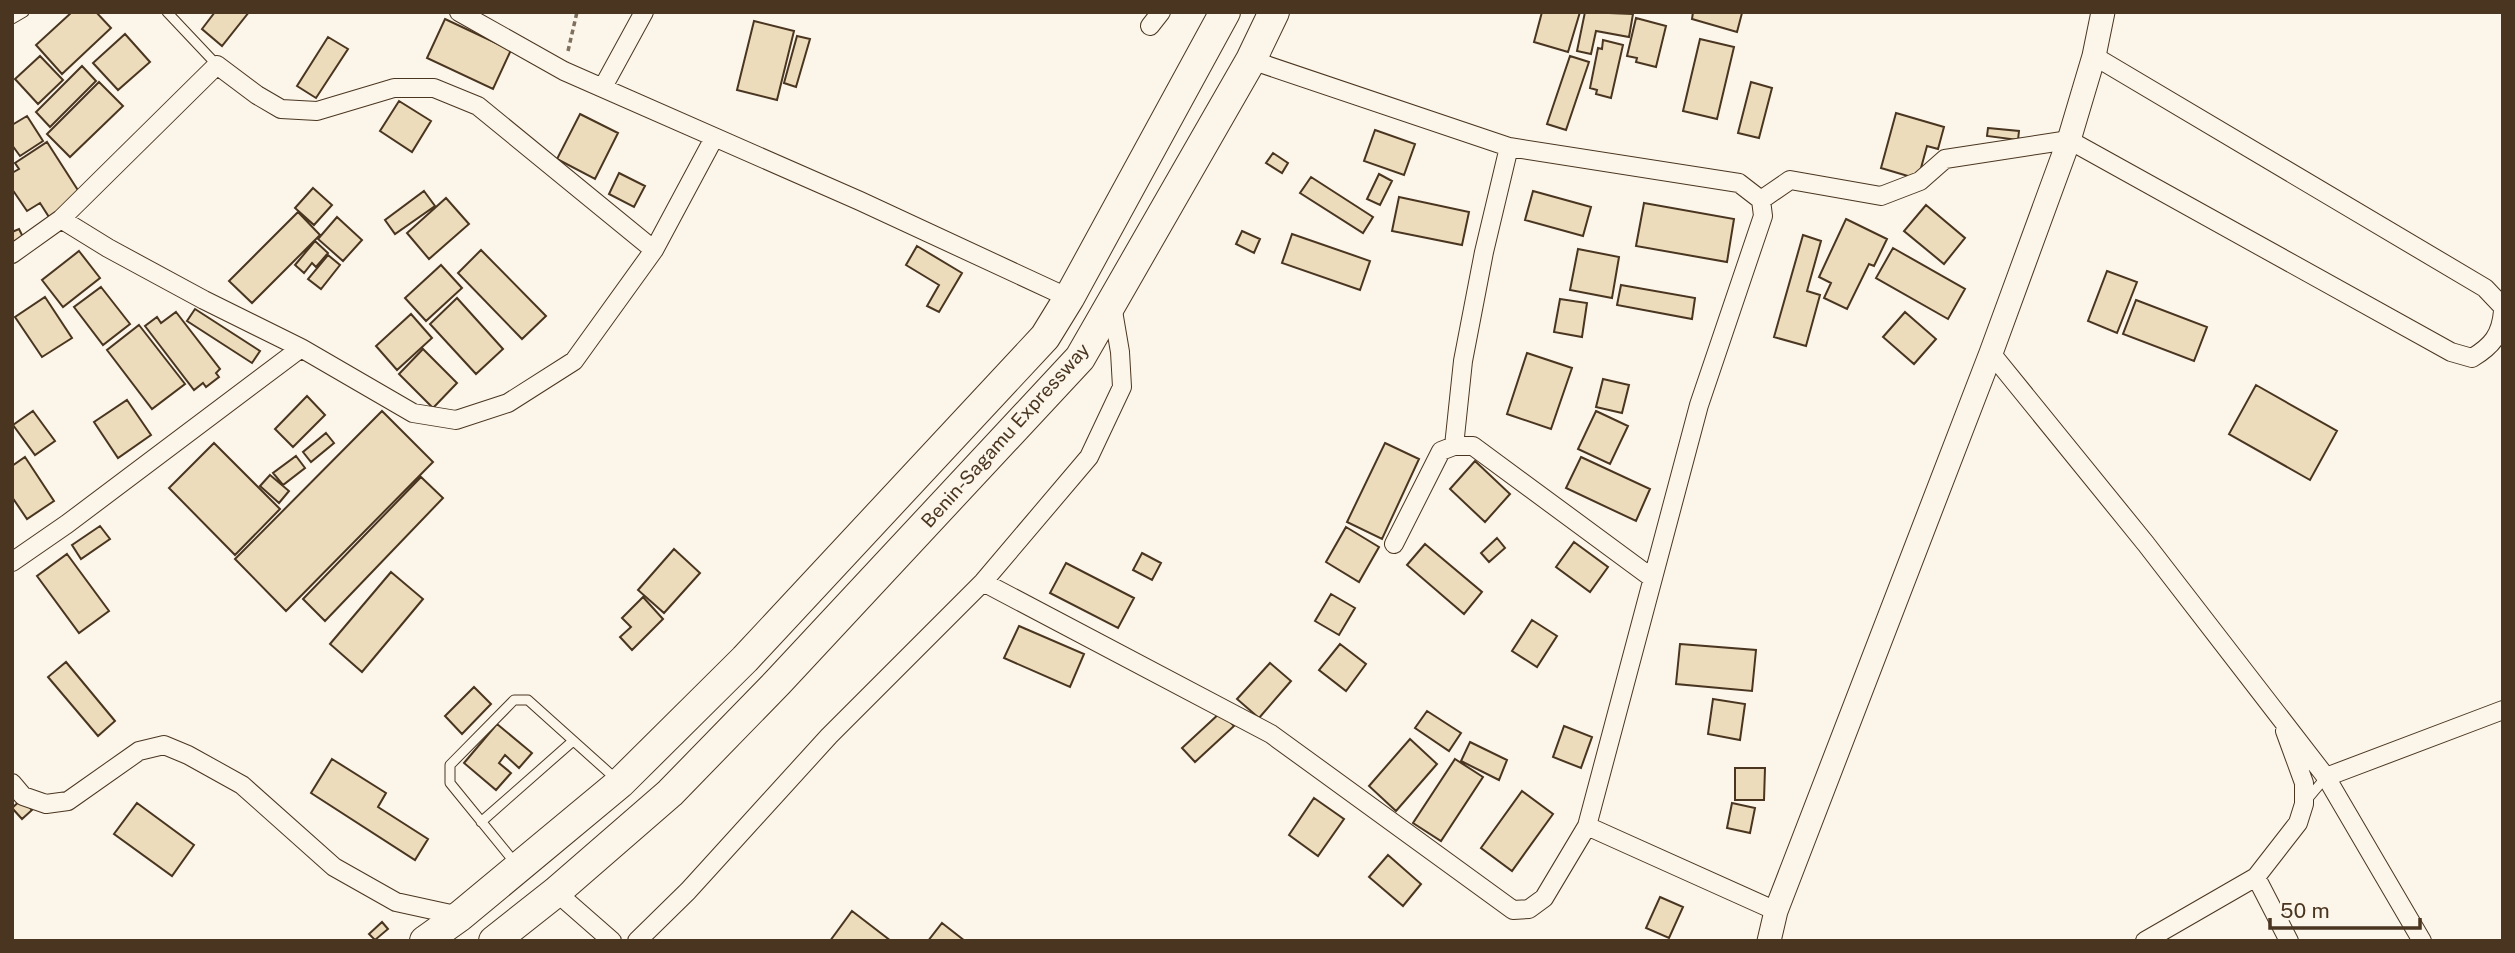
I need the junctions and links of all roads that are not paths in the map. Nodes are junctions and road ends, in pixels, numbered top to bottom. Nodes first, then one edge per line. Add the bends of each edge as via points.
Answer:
1 (24, 12) edge
2 (167, 12) edge
3 (459, 12) edge
4 (644, 12) edge
5 (1225, 12) edge
6 (1274, 12) edge
7 (2103, 12) edge
8 (12, 19) edge
9 (2094, 56) junction
10 (1251, 60) junction
11 (217, 65) junction
12 (603, 87) junction
13 (714, 138) junction
14 (2069, 140) junction
15 (1509, 147) junction
16 (1761, 200) junction
17 (61, 219) junction
18 (654, 250) junction
19 (12, 254) edge
20 (2494, 286) edge
21 (1069, 298) junction
22 (1112, 305) junction
23 (2503, 309) edge
24 (301, 348) junction
25 (1991, 353) junction
26 (1454, 446) junction
27 (1394, 544) dead end
28 (12, 562) edge
29 (1652, 578) junction
30 (983, 582) junction
31 (2503, 709) edge
32 (2277, 711) junction
33 (573, 741) junction
34 (2326, 777) junction
35 (12, 783) edge
36 (620, 783) junction
37 (2304, 804) junction
38 (481, 822) junction
39 (1587, 826) junction
40 (519, 868) junction
41 (2256, 877) junction
42 (556, 892) junction
43 (1776, 911) junction
44 (460, 916) junction
45 (2150, 940) edge
46 (425, 941) edge
47 (494, 941) edge
48 (612, 941) edge
49 (636, 941) edge
50 (1769, 941) edge
51 (2289, 941) edge
52 (2421, 941) edge

1 - 8 lane
2 - 11 lane
3 - 12 street via 564,71
4 - 12 street
5 - 21 highway, Benin-Sagamu Expressway
6 - 10 highway, Benin-Sagamu Expressway
7 - 9 street
9 - 14 street
9 - 20 street
10 - 15 street
10 - 22 highway, Benin-Sagamu Expressway
11 - 17 street
11 - 18 street via 281,109 317,111 394,88 434,88 467,101
12 - 13 street
13 - 18 street
13 - 21 street
14 - 16 street via 1945,159 1920,181 1881,196 1790,180
14 - 23 street via 2451,352 2472,358 2488,348 2502,327
14 - 25 street
15 - 16 street via 1739,183
15 - 26 street via 1463,361
16 - 29 street via 1763,216 1699,405
17 - 19 street
17 - 24 street via 204,300
18 - 24 street via 574,360 508,403 456,420 413,413
20 - 23 street
21 - 36 highway, Benin-Sagamu Expressway via 1045,337 745,659
22 - 30 street via 1122,387 1089,457
22 - 42 highway, Benin-Sagamu Expressway via 1080,358 778,682 670,793
24 - 28 street
25 - 32 street
25 - 43 street
26 - 27 street via 1441,451
26 - 29 street via 1473,446
29 - 39 street
30 - 39 street via 1271,734 1513,911 1529,909 1545,898
30 - 49 street via 829,736 688,891
31 - 34 street
32 - 34 street
32 - 37 street via 2304,783
33 - 36 lane
33 - 38 lane
33 - 38 lane via 528,700 514,699 450,765 450,783
34 - 37 lane
34 - 52 street
35 - 44 street via 23,796 46,804 68,801 139,751 164,745 242,785 334,867 396,902
36 - 40 highway, Benin-Sagamu Expressway
37 - 41 street via 2298,823
38 - 40 lane
39 - 43 street
40 - 44 highway, Benin-Sagamu Expressway
41 - 45 street
41 - 51 street
42 - 47 highway, Benin-Sagamu Expressway
42 - 48 street
43 - 50 street
44 - 46 highway, Benin-Sagamu Expressway

